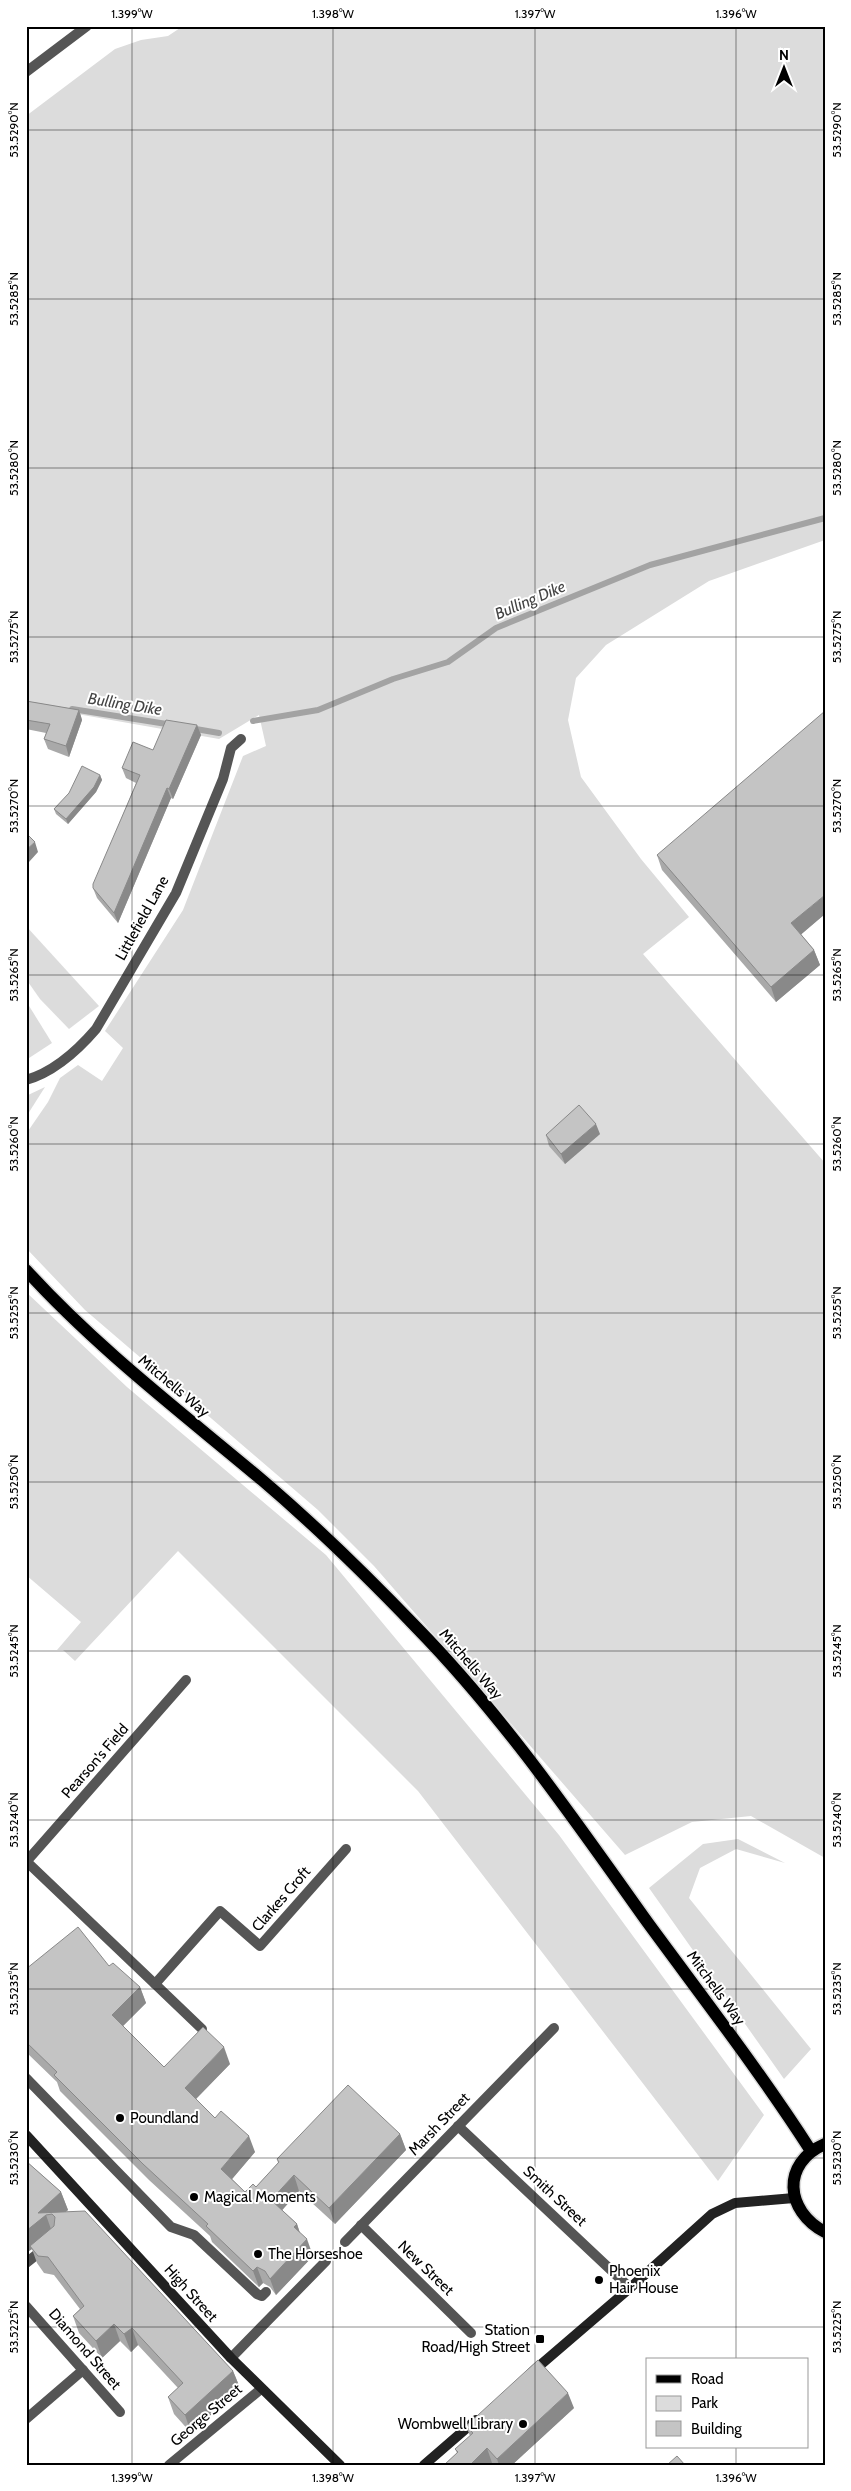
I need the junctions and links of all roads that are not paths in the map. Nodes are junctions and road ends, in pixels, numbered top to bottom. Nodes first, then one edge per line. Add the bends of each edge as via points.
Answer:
1 (87, 26) edge
2 (26, 72) edge
3 (241, 739) dead end
4 (26, 1080) edge
5 (26, 1270) edge
6 (186, 1680) dead end
7 (346, 1849) dead end
8 (26, 1861) edge
9 (155, 1984) junction
10 (554, 2028) dead end
11 (202, 2029) edge
12 (26, 2078) edge
13 (458, 2126) junction
14 (26, 2135) edge
15 (825, 2144) edge
16 (811, 2151) junction
17 (794, 2198) junction
18 (361, 2226) junction
19 (825, 2232) edge
20 (56, 2238) edge
21 (345, 2242) dead end
22 (326, 2261) dead end
23 (26, 2263) edge
24 (630, 2288) junction
25 (266, 2292) edge
26 (26, 2306) edge
27 (471, 2333) dead end
28 (231, 2358) junction
29 (83, 2370) junction
30 (524, 2378) edge
31 (261, 2389) junction
32 (488, 2410) edge
33 (120, 2412) dead end
34 (26, 2419) edge
35 (169, 2465) edge
36 (340, 2465) edge
37 (424, 2465) edge

1 - 2 street
3 - 4 street, Littlefield Lane via 231,748 223,779 176,893 96,1029 79,1048 50,1069
5 - 16 main road, Mitchells Way via 110,1353 326,1538 425,1636 538,1771
6 - 8 street, Pearson's Field
7 - 9 street, Clarkes Croft via 260,1946 220,1911
8 - 9 street
9 - 11 street
10 - 13 street, Marsh Street
12 - 25 street via 171,2227 191,2232 257,2294 262,2296
13 - 18 street, Marsh Street
13 - 24 street, Smith Street
14 - 28 street, High Street
15 - 16 main road
16 - 17 main road via 796,2172
17 - 19 main road via 801,2213 812,2225
17 - 24 street via 735,2203 712,2214
18 - 21 street, Marsh Street
18 - 27 street, New Street
20 - 23 street
22 - 28 street
24 - 30 street
26 - 29 street, Diamond Street
28 - 31 street, High Street
29 - 33 street, Diamond Street
29 - 34 street
31 - 35 street, George Street
31 - 36 street, High Street
32 - 37 street

